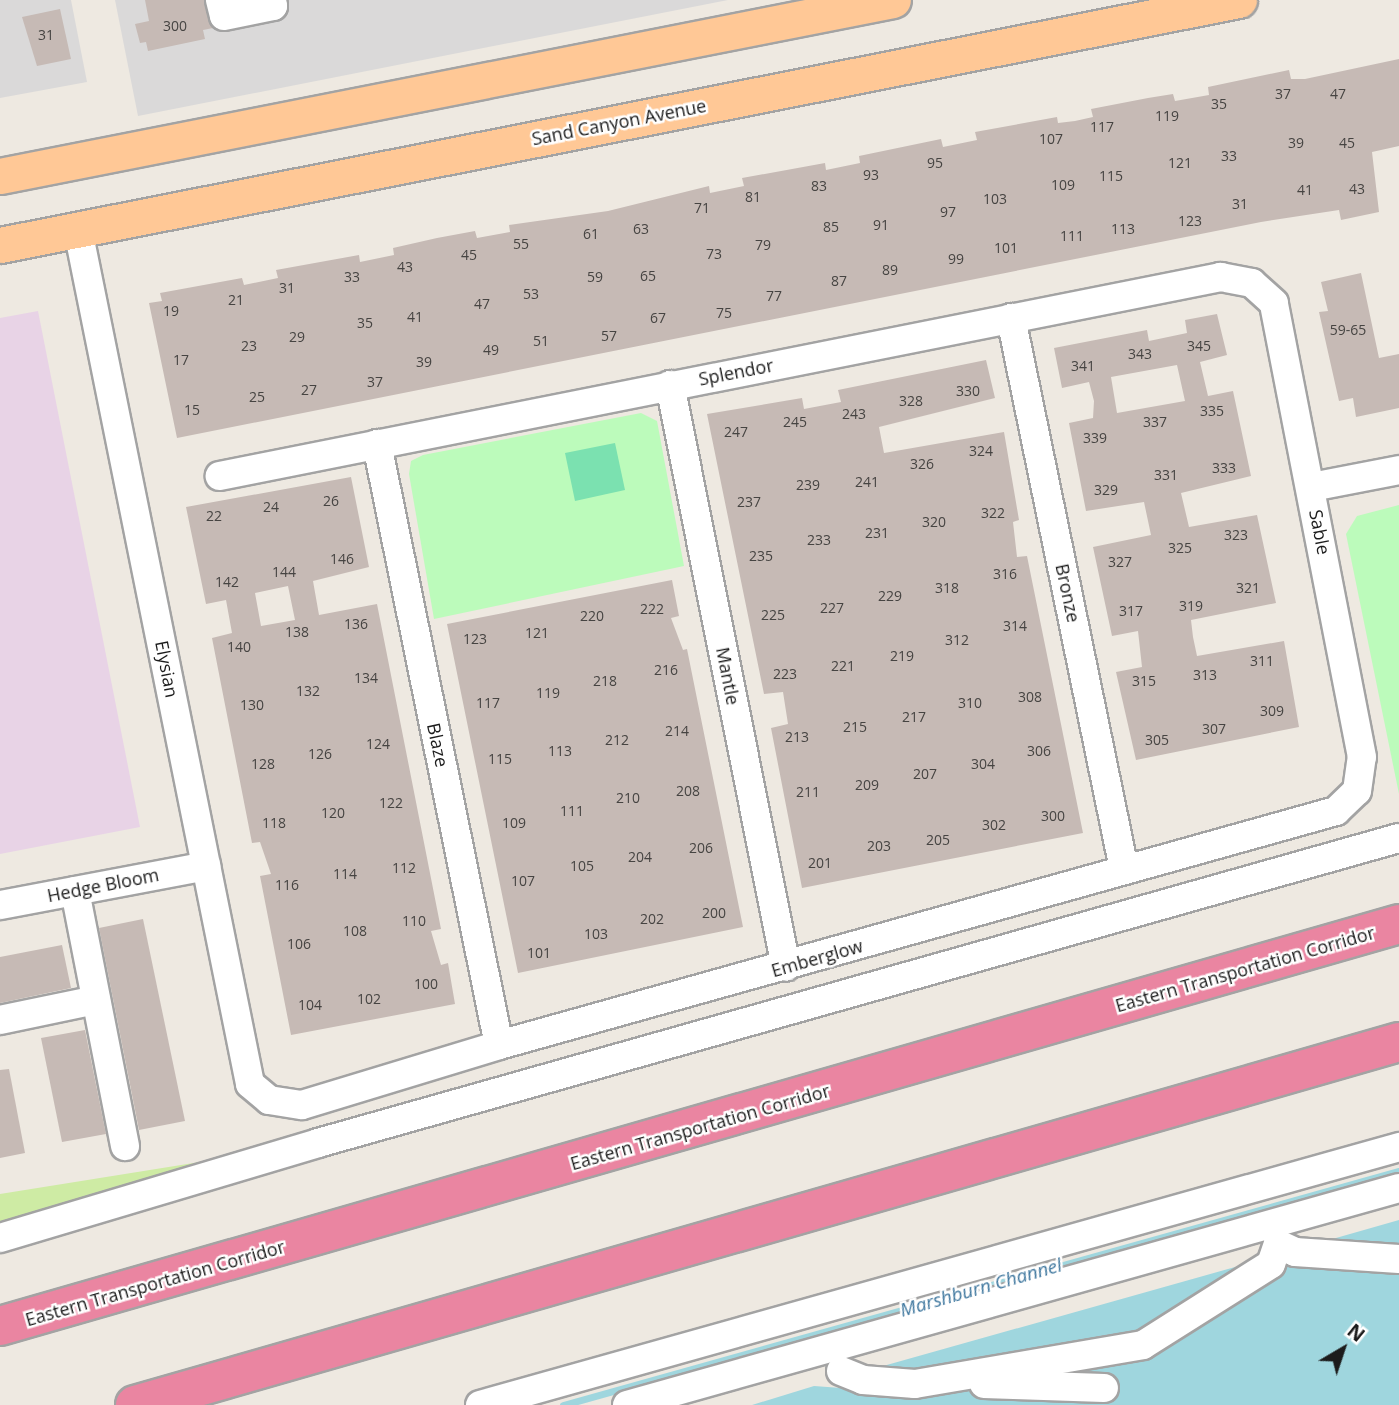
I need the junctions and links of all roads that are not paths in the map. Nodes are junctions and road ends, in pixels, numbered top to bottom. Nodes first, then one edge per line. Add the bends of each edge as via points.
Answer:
1 (220, 0) edge
2 (272, 0) edge
3 (893, 0) edge
4 (1239, 0) edge
5 (0, 176) edge
6 (78, 230) junction
7 (0, 245) edge
8 (1252, 283) joint
9 (1011, 318) junction
10 (670, 385) junction
11 (377, 444) junction
12 (1399, 470) edge
13 (219, 475) dead end
14 (1311, 487) junction
15 (1357, 791) joint
16 (1399, 838) edge
17 (206, 866) junction
18 (1124, 869) junction
19 (75, 891) junction
20 (0, 905) edge
21 (1399, 924) edge
22 (786, 967) junction
23 (96, 1000) junction
24 (0, 1020) edge
25 (1399, 1042) edge
26 (499, 1045) junction
27 (269, 1100) joint
28 (125, 1146) dead end
29 (1399, 1147) edge
30 (1399, 1188) edge
31 (0, 1237) edge
32 (1399, 1259) edge
33 (0, 1326) edge
34 (841, 1371) dead end
35 (926, 1382) junction
36 (1104, 1388) dead end
37 (135, 1405) edge
38 (480, 1405) edge
39 (627, 1405) edge

1 - 2 street via 224,16 273,6
3 - 5 main road
4 - 6 main road, Sand Canyon Avenue
6 - 7 main road, Sand Canyon Avenue
6 - 17 street, Elysian
8 - 9 street, Splendor via 1221,277
8 - 14 street, Sable via 1274,303
9 - 10 street, Splendor
9 - 18 street, Bronze
10 - 11 street, Splendor
10 - 22 street, Mantle
11 - 13 street, Splendor
11 - 26 street, Blaze
12 - 14 street
14 - 15 street, Sable via 1362,757
15 - 18 street, Emberglow via 1336,811
16 - 31 street
17 - 19 street, Hedge Bloom
17 - 27 street, Elysian via 250,1084
18 - 22 street, Emberglow
19 - 20 street, Hedge Bloom
19 - 23 street
21 - 33 highway, Eastern Transportation Corridor
22 - 26 street, Emberglow
23 - 24 street
23 - 28 street
25 - 37 highway
26 - 27 street, Emberglow via 302,1105
29 - 38 street
30 - 39 street
32 - 35 street via 1295,1252 1278,1244 1271,1264 1143,1345
34 - 35 street via 863,1380
35 - 36 street

